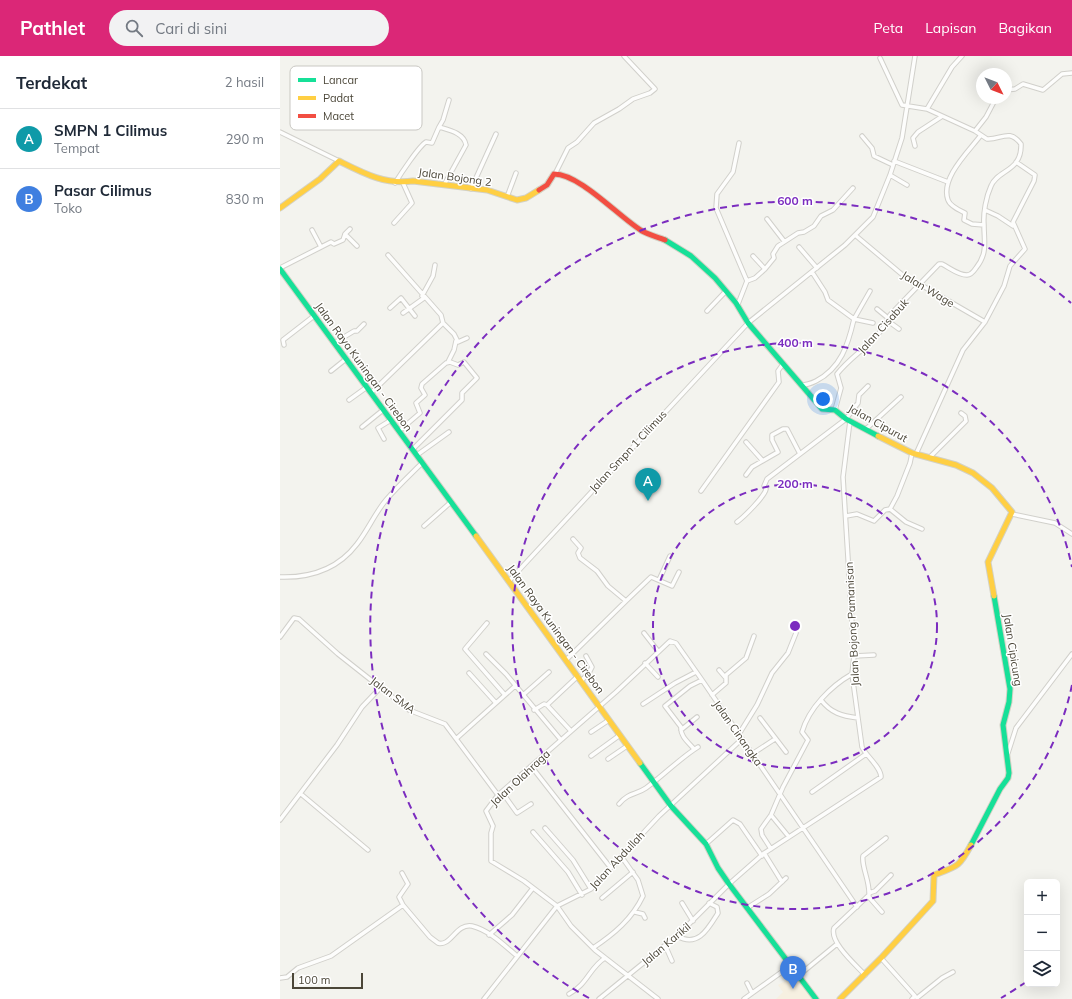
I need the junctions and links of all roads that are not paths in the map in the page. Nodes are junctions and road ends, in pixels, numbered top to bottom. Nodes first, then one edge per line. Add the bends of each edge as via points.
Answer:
1 (624, 56) edge
2 (915, 56) edge
3 (962, 56) edge
4 (880, 58) dead end
5 (1072, 73) edge
6 (1012, 89) edge
7 (449, 100) dead end
8 (993, 104) edge
9 (907, 107) junction
10 (927, 109) junction
11 (941, 117) junction
12 (439, 126) junction
13 (975, 131) junction
14 (280, 132) edge
15 (496, 134) dead end
16 (981, 135) junction
17 (862, 136) dead end
18 (739, 143) dead end
19 (915, 146) dead end
20 (339, 161) junction
21 (1016, 162) junction
22 (893, 163) junction
23 (516, 173) dead end
24 (555, 174) junction
25 (890, 174) junction
26 (948, 182) junction
27 (395, 183) junction
28 (403, 183) junction
29 (907, 185) dead end
30 (444, 186) junction
31 (853, 188) dead end
32 (471, 189) junction
33 (506, 198) junction
34 (280, 208) edge
35 (985, 210) junction
36 (767, 219) dead end
37 (394, 223) dead end
38 (984, 225) junction
39 (1013, 226) junction
40 (350, 229) dead end
41 (312, 230) dead end
42 (345, 234) junction
43 (855, 235) junction
44 (784, 241) junction
45 (357, 246) dead end
46 (321, 247) junction
47 (799, 247) dead end
48 (388, 254) dead end
49 (753, 256) dead end
50 (435, 265) dead end
51 (817, 268) junction
52 (280, 269) edge
53 (765, 269) junction
54 (812, 272) junction
55 (747, 281) junction
56 (921, 285) junction
57 (726, 291) junction
58 (870, 291) dead end
59 (423, 297) junction
60 (738, 304) junction
61 (390, 308) dead end
62 (409, 308) junction
63 (877, 309) dead end
64 (707, 311) dead end
65 (403, 313) dead end
66 (314, 316) junction
67 (416, 316) dead end
68 (854, 319) junction
69 (888, 319) junction
70 (985, 322) junction
71 (443, 323) junction
72 (748, 323) junction
73 (873, 323) dead end
74 (364, 324) dead end
75 (899, 329) dead end
76 (467, 338) dead end
77 (456, 341) junction
78 (334, 343) junction
79 (284, 345) dead end
80 (346, 360) junction
81 (448, 362) junction
82 (783, 364) junction
83 (332, 371) dead end
84 (801, 385) junction
85 (868, 386) dead end
86 (367, 387) junction
87 (371, 393) junction
88 (901, 397) dead end
89 (349, 400) dead end
90 (382, 410) junction
91 (836, 410) junction
92 (961, 413) dead end
93 (391, 420) junction
94 (848, 420) junction
95 (362, 427) dead end
96 (866, 429) junction
97 (399, 431) junction
98 (449, 432) dead end
99 (384, 439) dead end
100 (746, 442) dead end
101 (413, 449) junction
102 (914, 453) junction
103 (800, 454) junction
104 (416, 455) junction
105 (930, 457) junction
106 (762, 460) junction
107 (422, 463) junction
108 (746, 475) dead end
109 (701, 490) dead end
110 (451, 502) junction
111 (890, 508) junction
112 (1012, 514) junction
113 (846, 516) junction
114 (737, 522) dead end
115 (424, 526) dead end
116 (922, 529) dead end
117 (1072, 534) edge
118 (573, 539) dead end
119 (670, 556) dead end
120 (679, 572) dead end
121 (280, 577) edge
122 (659, 580) junction
123 (509, 581) junction
124 (626, 601) junction
125 (487, 623) dead end
126 (644, 633) dead end
127 (796, 633) dead end
128 (754, 636) dead end
129 (280, 637) edge
130 (658, 651) junction
131 (486, 654) dead end
132 (1072, 654) edge
133 (586, 656) dead end
134 (854, 656) junction
135 (874, 656) dead end
136 (566, 660) junction
137 (646, 663) junction
138 (719, 670) dead end
139 (549, 672) dead end
140 (696, 672) junction
141 (469, 673) dead end
142 (852, 674) junction
143 (658, 677) dead end
144 (726, 677) junction
145 (580, 678) junction
146 (702, 680) junction
147 (515, 686) junction
148 (381, 687) junction
149 (505, 695) junction
150 (523, 695) junction
151 (712, 695) junction
152 (821, 700) junction
153 (496, 703) junction
154 (643, 704) dead end
155 (547, 705) junction
156 (599, 705) junction
157 (534, 710) junction
158 (698, 717) dead end
159 (760, 718) dead end
160 (858, 718) junction
161 (610, 719) junction
162 (571, 731) junction
163 (680, 731) junction
164 (591, 732) dead end
165 (739, 734) junction
166 (621, 735) junction
167 (457, 738) junction
168 (742, 739) junction
169 (774, 739) junction
170 (561, 740) junction
171 (628, 745) junction
172 (698, 747) dead end
173 (694, 750) junction
174 (786, 752) dead end
175 (1008, 753) junction
176 (752, 754) junction
177 (866, 754) junction
178 (592, 756) dead end
179 (608, 759) dead end
180 (531, 766) junction
181 (654, 782) junction
182 (502, 792) junction
183 (780, 792) junction
184 (812, 792) dead end
185 (301, 794) junction
186 (498, 795) junction
187 (531, 804) dead end
188 (619, 804) dead end
189 (670, 806) junction
190 (771, 815) junction
191 (280, 820) edge
192 (545, 828) dead end
193 (803, 828) junction
194 (533, 832) dead end
195 (789, 837) junction
196 (886, 838) dead end
197 (706, 844) junction
198 (771, 849) junction
199 (368, 850) dead end
200 (763, 854) junction
201 (621, 856) junction
202 (610, 867) junction
203 (633, 872) junction
204 (402, 873) dead end
205 (891, 875) dead end
206 (786, 878) dead end
207 (782, 882) junction
208 (729, 884) junction
209 (533, 888) junction
210 (591, 889) junction
211 (582, 894) junction
212 (869, 895) junction
213 (602, 898) dead end
214 (682, 903) dead end
215 (710, 903) junction
216 (403, 905) junction
217 (557, 906) junction
218 (857, 907) junction
219 (747, 908) junction
220 (635, 912) junction
221 (882, 912) dead end
222 (645, 918) dead end
223 (693, 921) junction
224 (489, 935) junction
225 (677, 936) junction
226 (837, 944) junction
227 (665, 945) junction
228 (593, 948) junction
229 (518, 956) junction
230 (605, 958) junction
231 (881, 958) junction
232 (672, 961) dead end
233 (790, 966) junction
234 (953, 972) dead end
235 (865, 975) junction
236 (628, 976) junction
237 (798, 976) junction
238 (280, 978) edge
239 (747, 983) dead end
240 (752, 993) junction
241 (569, 994) dead end
242 (916, 998) edge
243 (484, 999) edge
244 (599, 999) edge
245 (658, 999) edge
246 (744, 999) edge
247 (816, 999) edge
248 (840, 999) edge

1 - 24 street via 656,89 633,98 620,109 594,123 568,148
2 - 9 street, Jalan Smpn 1 Cilimus
3 - 10 street via 948,72
4 - 9 street via 899,100
5 - 6 street via 1062,74 1043,90 1023,84
7 - 12 street
8 - 13 street
9 - 10 street
9 - 22 street, Jalan Smpn 1 Cilimus via 902,138
10 - 11 street
11 - 13 street
11 - 19 street via 918,132 913,138
12 - 27 street via 432,143 426,142 422,145
12 - 30 street via 452,130 465,140 466,144
13 - 16 street
14 - 20 street
15 - 32 street
16 - 21 street via 989,139 1004,135 1015,138 1022,145 1021,155
16 - 26 street via 961,160
17 - 22 street via 872,148 874,156
18 - 55 street via 732,172 718,194 716,208
20 - 27 main road, Jalan Bojong 2 via 377,180
20 - 34 main road via 320,179
21 - 35 street, Jalan Cisabuk via 991,185
21 - 39 street via 1024,169 1030,170 1035,178 1014,219
22 - 25 street, Jalan Smpn 1 Cilimus
22 - 26 street
23 - 33 street
24 - 33 main road, Jalan Bojong 2 via 547,185 526,198
24 - 57 main road via 563,174 570,178 637,227 672,242
25 - 29 street
25 - 43 street, Jalan Smpn 1 Cilimus via 874,214
26 - 38 street via 948,200 965,213 964,220
27 - 28 main road, Jalan Bojong 2
28 - 30 main road, Jalan Bojong 2 via 413,181
28 - 37 street via 412,203
30 - 32 main road, Jalan Bojong 2
31 - 44 street via 833,210 821,216 814,226
32 - 33 main road, Jalan Bojong 2 via 491,191
35 - 38 street, Jalan Cisabuk
35 - 39 street
36 - 44 street
38 - 56 street, Jalan Cisabuk via 984,254 972,273 957,273 940,264
39 - 70 street via 1025,249 1010,266 1004,286
40 - 42 street
41 - 46 street
42 - 45 street
42 - 46 street via 343,240
43 - 51 street, Jalan Smpn 1 Cilimus
43 - 56 street, Jalan Wage via 911,282
44 - 53 street via 776,248 774,258
46 - 52 street
47 - 51 street
48 - 59 street
49 - 53 street
50 - 59 street
51 - 54 street, Jalan Smpn 1 Cilimus
52 - 66 main road, Jalan Raya Kuningan - Cirebon
53 - 55 street
54 - 68 street via 828,300
54 - 72 street, Jalan Smpn 1 Cilimus
55 - 60 street
56 - 69 street, Jalan Cisabuk
56 - 70 street, Jalan Wage
57 - 60 main road
57 - 64 street
58 - 68 street
59 - 62 street
59 - 71 street via 441,315
60 - 72 main road
61 - 62 street via 400,298
62 - 65 street
62 - 67 street
63 - 69 street
66 - 78 main road, Jalan Raya Kuningan - Cirebon
66 - 79 street via 283,340
68 - 73 street
68 - 84 street via 841,359 824,378 808,385
69 - 75 street
69 - 91 street, Jalan Cisabuk via 870,343 837,374 841,388
70 - 102 street via 963,350
71 - 77 street via 454,334
71 - 87 street
72 - 82 main road, Jalan Cipurut
72 - 123 street, Jalan Smpn 1 Cilimus
74 - 78 street
76 - 77 street via 460,342
77 - 81 street
78 - 80 main road, Jalan Raya Kuningan - Cirebon
80 - 83 street
80 - 86 main road, Jalan Raya Kuningan - Cirebon
81 - 97 street via 422,384 421,388 425,395 416,403 420,413
81 - 101 street via 458,365 464,362 477,379 462,393 462,400
82 - 84 main road, Jalan Cipurut
82 - 109 street via 778,370 779,382
84 - 91 main road, Jalan Cipurut via 822,409
85 - 94 street via 859,395 858,403
86 - 87 main road, Jalan Raya Kuningan - Cirebon
86 - 89 street
87 - 90 main road, Jalan Raya Kuningan - Cirebon
88 - 96 street
90 - 93 main road, Jalan Raya Kuningan - Cirebon
90 - 95 street
91 - 94 main road, Jalan Cipurut
92 - 105 street via 966,421
93 - 97 main road, Jalan Raya Kuningan - Cirebon
93 - 99 street via 378,428
94 - 96 main road, Jalan Cipurut
94 - 103 street
94 - 113 street, Jalan Bojong Pamanisan via 843,477
96 - 102 main road, Jalan Cipurut
97 - 101 main road, Jalan Raya Kuningan - Cirebon
98 - 104 street
100 - 106 street
101 - 104 main road, Jalan Raya Kuningan - Cirebon
102 - 105 main road, Jalan Cipurut
102 - 111 street
103 - 106 street via 787,429 783,429 772,435 778,452
103 - 114 street via 765,482 765,494
104 - 107 main road, Jalan Raya Kuningan - Cirebon
105 - 112 main road, Jalan Cipurut via 974,473 984,480
106 - 108 street
107 - 110 main road, Jalan Raya Kuningan - Cirebon
107 - 121 street via 386,500 357,544 342,560 318,573
110 - 115 street
110 - 123 main road, Jalan Raya Kuningan - Cirebon
111 - 113 street via 874,521 857,514
111 - 116 street via 906,522
112 - 117 street via 1055,523
112 - 175 main road, Jalan Cipicung via 988,562 1010,689 1003,725
113 - 134 street, Jalan Bojong Pamanisan
118 - 124 street via 581,548 578,553 580,558 596,570 608,586
119 - 122 street
120 - 122 street via 672,586
122 - 124 street via 650,578
123 - 136 main road, Jalan Raya Kuningan - Cirebon
124 - 136 street
125 - 149 street via 465,649
126 - 130 street
127 - 165 street via 788,653 772,673 757,705
128 - 144 street via 746,658
129 - 148 street, Jalan SMA via 294,618 300,619 338,654
130 - 137 street, Jalan Cinangka
130 - 140 street, Jalan Cinangka via 667,642 673,641
131 - 147 street
132 - 175 street via 1016,728
133 - 145 street via 592,667 589,673
134 - 135 street
134 - 142 street, Jalan Bojong Pamanisan
136 - 145 main road, Jalan Raya Kuningan - Cirebon
137 - 143 street
137 - 156 street, Jalan Cinangka
138 - 144 street
139 - 150 street
140 - 146 street, Jalan Cinangka
140 - 154 street
141 - 153 street
142 - 152 street
142 - 160 street, Jalan Bojong Pamanisan
144 - 151 street via 726,683
145 - 155 street
145 - 156 main road, Jalan Raya Kuningan - Cirebon
146 - 151 street, Jalan Cinangka
146 - 163 street via 665,706 681,727
147 - 149 street
147 - 150 street
148 - 167 street, Jalan SMA via 409,710 445,724
148 - 185 street via 362,707
149 - 153 street
150 - 157 street
151 - 165 street, Jalan Cinangka
152 - 160 street via 839,715
152 - 183 street via 803,730 808,740
153 - 167 street
155 - 157 street via 544,704
155 - 162 street
156 - 161 main road, Jalan Raya Kuningan - Cirebon
156 - 162 street, Jalan Olahraga
157 - 170 street
158 - 163 street
159 - 169 street
160 - 177 street, Jalan Bojong Pamanisan via 860,740
161 - 164 street
161 - 166 main road, Jalan Raya Kuningan - Cirebon
162 - 170 street, Jalan Olahraga
163 - 173 street
165 - 168 street, Jalan Cinangka
166 - 171 main road, Jalan Raya Kuningan - Cirebon
166 - 178 street
167 - 186 street, Jalan SMA
168 - 176 street, Jalan Cinangka
168 - 189 street, Jalan Abdullah
169 - 174 street
169 - 176 street
170 - 180 street, Jalan Olahraga
171 - 179 street
171 - 181 main road, Jalan Raya Kuningan - Cirebon
172 - 173 street
173 - 181 street
175 - 231 main road, Jalan Cipicung via 1008,778 1000,788 960,865 939,872 933,878 933,901
176 - 183 street, Jalan Cinangka
177 - 184 street
177 - 193 street, Jalan Bojong Pamanisan via 881,773 880,779
180 - 182 street, Jalan Olahraga
180 - 202 street
181 - 188 street via 643,790 627,796
181 - 189 main road, Jalan Raya Kuningan - Cirebon
182 - 186 street, Jalan Olahraga
182 - 187 street via 518,813
183 - 190 street
183 - 193 street, Jalan Cinangka
185 - 191 street
185 - 199 street
186 - 209 street, Jalan Olahraga via 486,811 493,826 491,861
189 - 197 main road, Jalan Raya Kuningan - Cirebon
189 - 201 street, Jalan Abdullah
190 - 195 street
190 - 198 street via 760,829
192 - 210 street via 573,860
193 - 195 street, Jalan Bojong Pamanisan
193 - 218 street, Jalan Cinangka
194 - 211 street via 568,872
195 - 198 street, Jalan Bojong Pamanisan
196 - 212 street via 863,856 869,881
197 - 200 street via 733,820 740,824
197 - 208 main road, Jalan Raya Kuningan - Cirebon
198 - 200 street, Jalan Bojong Pamanisan
200 - 207 street
200 - 208 street, Jalan Bojong Pamanisan
201 - 202 street, Jalan Abdullah
201 - 203 street
202 - 210 street, Jalan Abdullah
203 - 213 street
203 - 220 street via 643,890 643,896
204 - 216 street via 408,884 399,897
205 - 212 street
206 - 207 street
207 - 219 street
208 - 215 street, Jalan Karikil
208 - 219 main road, Jalan Raya Kuningan - Cirebon
209 - 217 street, Jalan Olahraga
209 - 224 street via 512,915
210 - 211 street, Jalan Abdullah
211 - 217 street, Jalan Abdullah
212 - 218 street
212 - 221 street
214 - 223 street
215 - 223 street, Jalan Karikil
215 - 225 street via 717,907 718,913 704,934 690,940
216 - 224 street via 430,937 440,944 449,940 460,928 470,926
216 - 238 street via 331,956 298,968 286,977
217 - 228 street, Jalan Olahraga via 571,926
217 - 229 street, Jalan Abdullah
218 - 226 street via 834,928
219 - 233 main road, Jalan Raya Kuningan - Cirebon
220 - 222 street via 643,914
220 - 228 street via 618,930
223 - 225 street, Jalan Karikil
224 - 229 street
225 - 227 street, Jalan Karikil
226 - 235 street
226 - 237 street
227 - 232 street
227 - 236 street, Jalan Karikil
228 - 230 street, Jalan Olahraga
229 - 243 street, Jalan Abdullah
230 - 236 street, Jalan Olahraga
230 - 241 street via 598,962 587,980
231 - 235 main road
231 - 242 street
233 - 237 main road, Jalan Raya Kuningan - Cirebon
233 - 240 street
234 - 242 street
235 - 248 main road
236 - 244 street, Jalan Karikil
236 - 245 street, Jalan Olahraga
237 - 247 main road, Jalan Raya Kuningan - Cirebon
239 - 240 street
240 - 246 street

